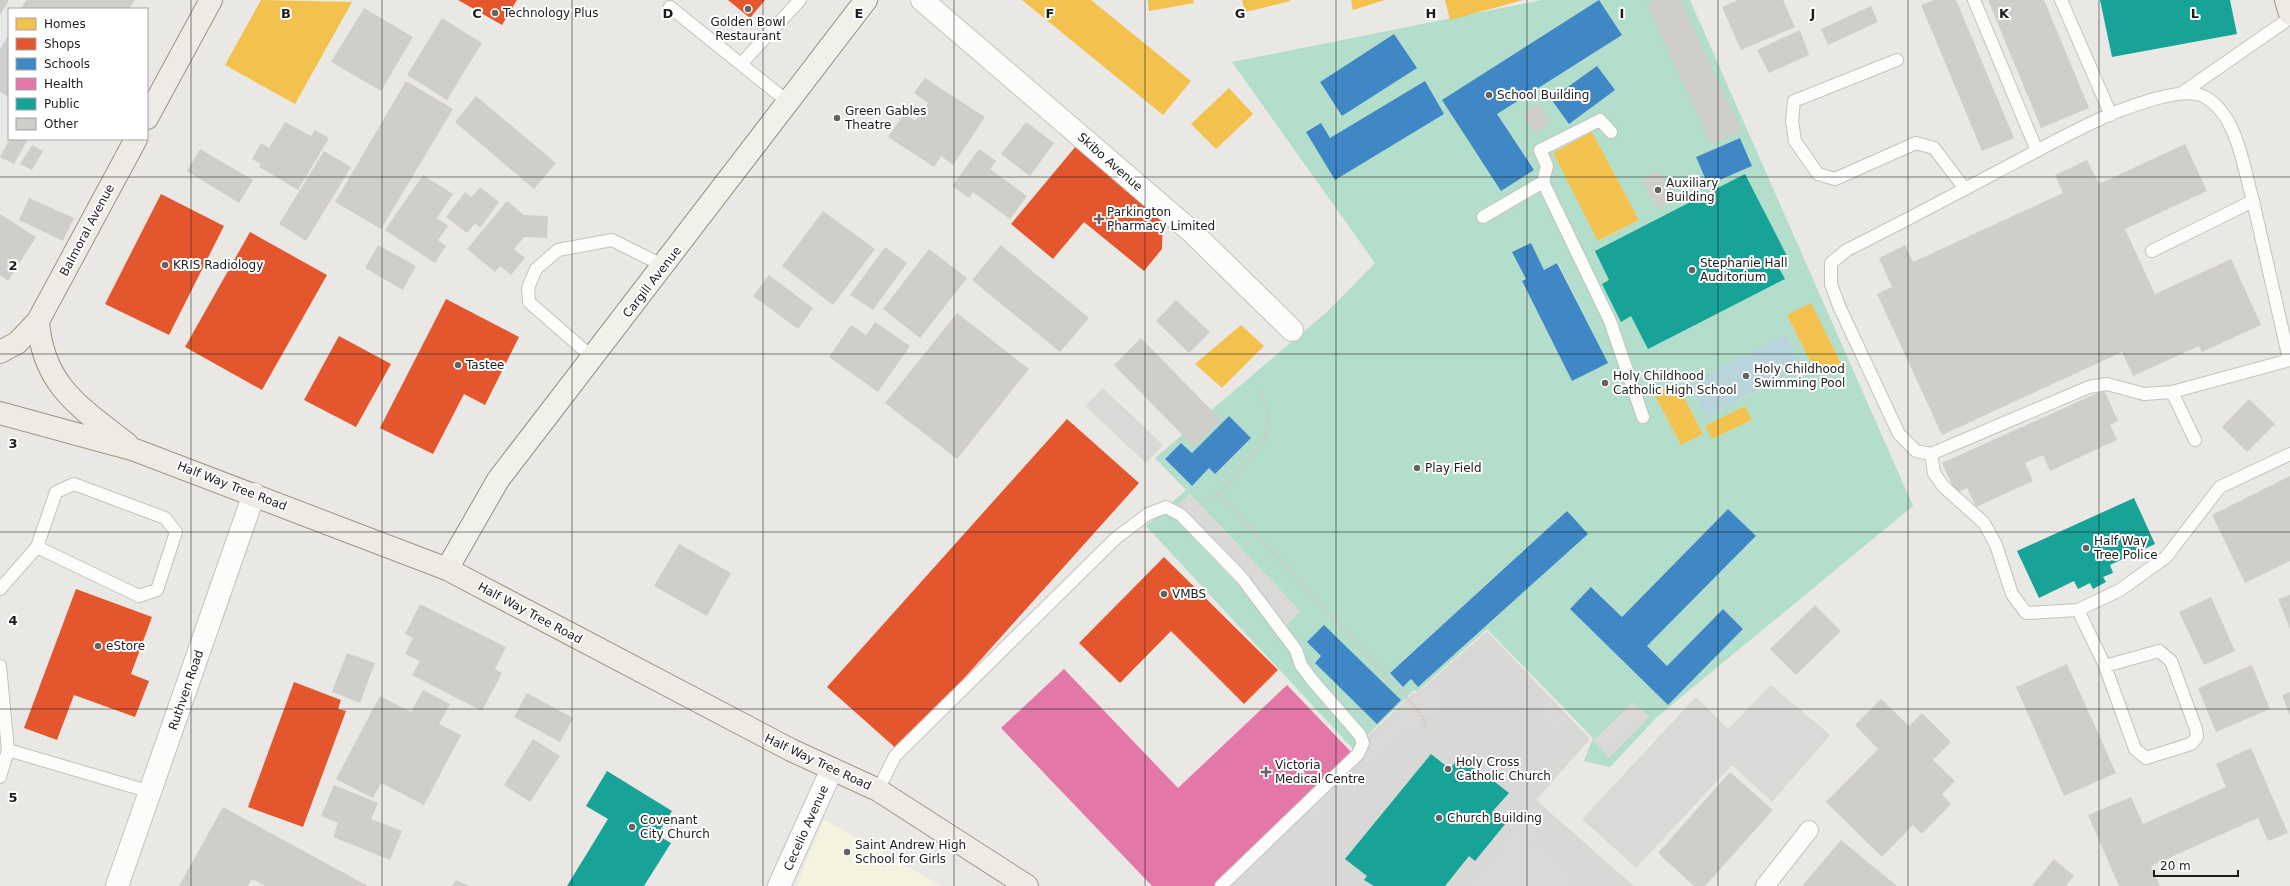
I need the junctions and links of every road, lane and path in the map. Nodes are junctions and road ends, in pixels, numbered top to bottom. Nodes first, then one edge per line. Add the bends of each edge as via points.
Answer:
1 (211, 0) edge
2 (800, 0) edge
3 (866, 0) edge
4 (922, 0) edge
5 (1974, 0) edge
6 (2060, 0) edge
7 (2286, 0) edge
8 (670, 7) dead end
9 (2290, 14) edge
10 (2290, 18) edge
11 (1897, 60) dead end
12 (741, 64) junction
13 (2182, 93) junction
14 (788, 102) junction
15 (2111, 115) junction
16 (148, 116) edge
17 (1611, 132) dead end
18 (135, 140) edge
19 (2037, 151) junction
20 (1543, 182) junction
21 (1965, 189) junction
22 (2253, 201) junction
23 (1483, 218) dead end
24 (2152, 251) dead end
25 (664, 266) junction
26 (38, 321) junction
27 (1292, 330) dead end
28 (0, 352) edge
29 (593, 358) junction
30 (2290, 359) edge
31 (1259, 389) dead end
32 (2172, 392) junction
33 (0, 413) edge
34 (1643, 417) dead end
35 (2195, 440) dead end
36 (135, 450) junction
37 (1931, 454) junction
38 (2290, 454) edge
39 (254, 494) junction
40 (1219, 494) junction
41 (1181, 515) junction
42 (37, 547) junction
43 (447, 569) junction
44 (0, 589) edge
45 (2078, 610) junction
46 (0, 666) edge
47 (2105, 666) junction
48 (1426, 728) dead end
49 (8, 750) junction
50 (832, 769) junction
51 (0, 777) edge
52 (878, 790) junction
53 (151, 792) junction
54 (1810, 830) dead end
55 (117, 886) edge
56 (779, 886) edge
57 (1027, 886) edge
58 (1221, 886) edge
59 (1765, 886) edge

1 - 16 main road
2 - 12 lane
3 - 14 main road, Cargill Avenue
4 - 27 street, Skibo Avenue via 1192,232
5 - 19 lane
6 - 15 lane
7 - 9 main road
8 - 12 lane
10 - 13 lane
11 - 21 lane via 1794,101 1792,121 1795,141 1818,174 1835,179 1916,143 1934,148
12 - 14 lane
13 - 15 lane via 2139,104
13 - 22 lane via 2204,96 2221,111 2232,128
14 - 25 main road, Cargill Avenue
15 - 19 lane
17 - 20 lane via 1600,120 1540,150 1547,166
18 - 26 main road, Balmoral Avenue
19 - 21 lane
20 - 23 lane
20 - 34 lane via 1610,321
21 - 37 lane via 1847,250 1831,263 1831,284 1839,306 1899,434 1916,451
22 - 24 lane
22 - 30 lane
25 - 29 main road, Cargill Avenue
25 - 29 lane via 612,240 558,250 536,269 528,288 530,302
26 - 28 main road via 16,343
26 - 36 main road via 39,341 55,380 83,409
29 - 43 main road, Cargill Avenue via 498,480
30 - 32 lane
31 - 40 path via 1268,412 1266,438
32 - 35 lane
32 - 37 lane via 2144,394 2107,384 2089,387
33 - 36 main road, Half Way Tree Road
36 - 39 main road, Half Way Tree Road
37 - 45 lane via 1934,473 1943,486 1984,523 1996,545 2012,594 2026,613
38 - 45 lane via 2220,487 2166,556 2120,590
39 - 43 main road, Half Way Tree Road
39 - 53 street, Ruthven Road
40 - 41 path
40 - 48 path via 1416,708 1423,717
41 - 52 lane via 1166,507 1148,514 1116,538 895,756
41 - 58 lane via 1242,578 1296,650 1300,665 1360,735 1363,743 1358,754
42 - 42 lane via 56,492 74,484 165,518 176,532 157,590 139,596
42 - 44 lane
43 - 50 main road, Half Way Tree Road via 791,750
45 - 47 lane
46 - 49 lane
47 - 47 lane via 2139,754 2146,758 2191,744 2197,737 2171,661 2159,652
49 - 51 lane
49 - 53 lane
50 - 52 main road, Half Way Tree Road
50 - 56 street, Cecelio Avenue
52 - 57 main road, Half Way Tree Road
53 - 55 street, Ruthven Road
54 - 59 street

